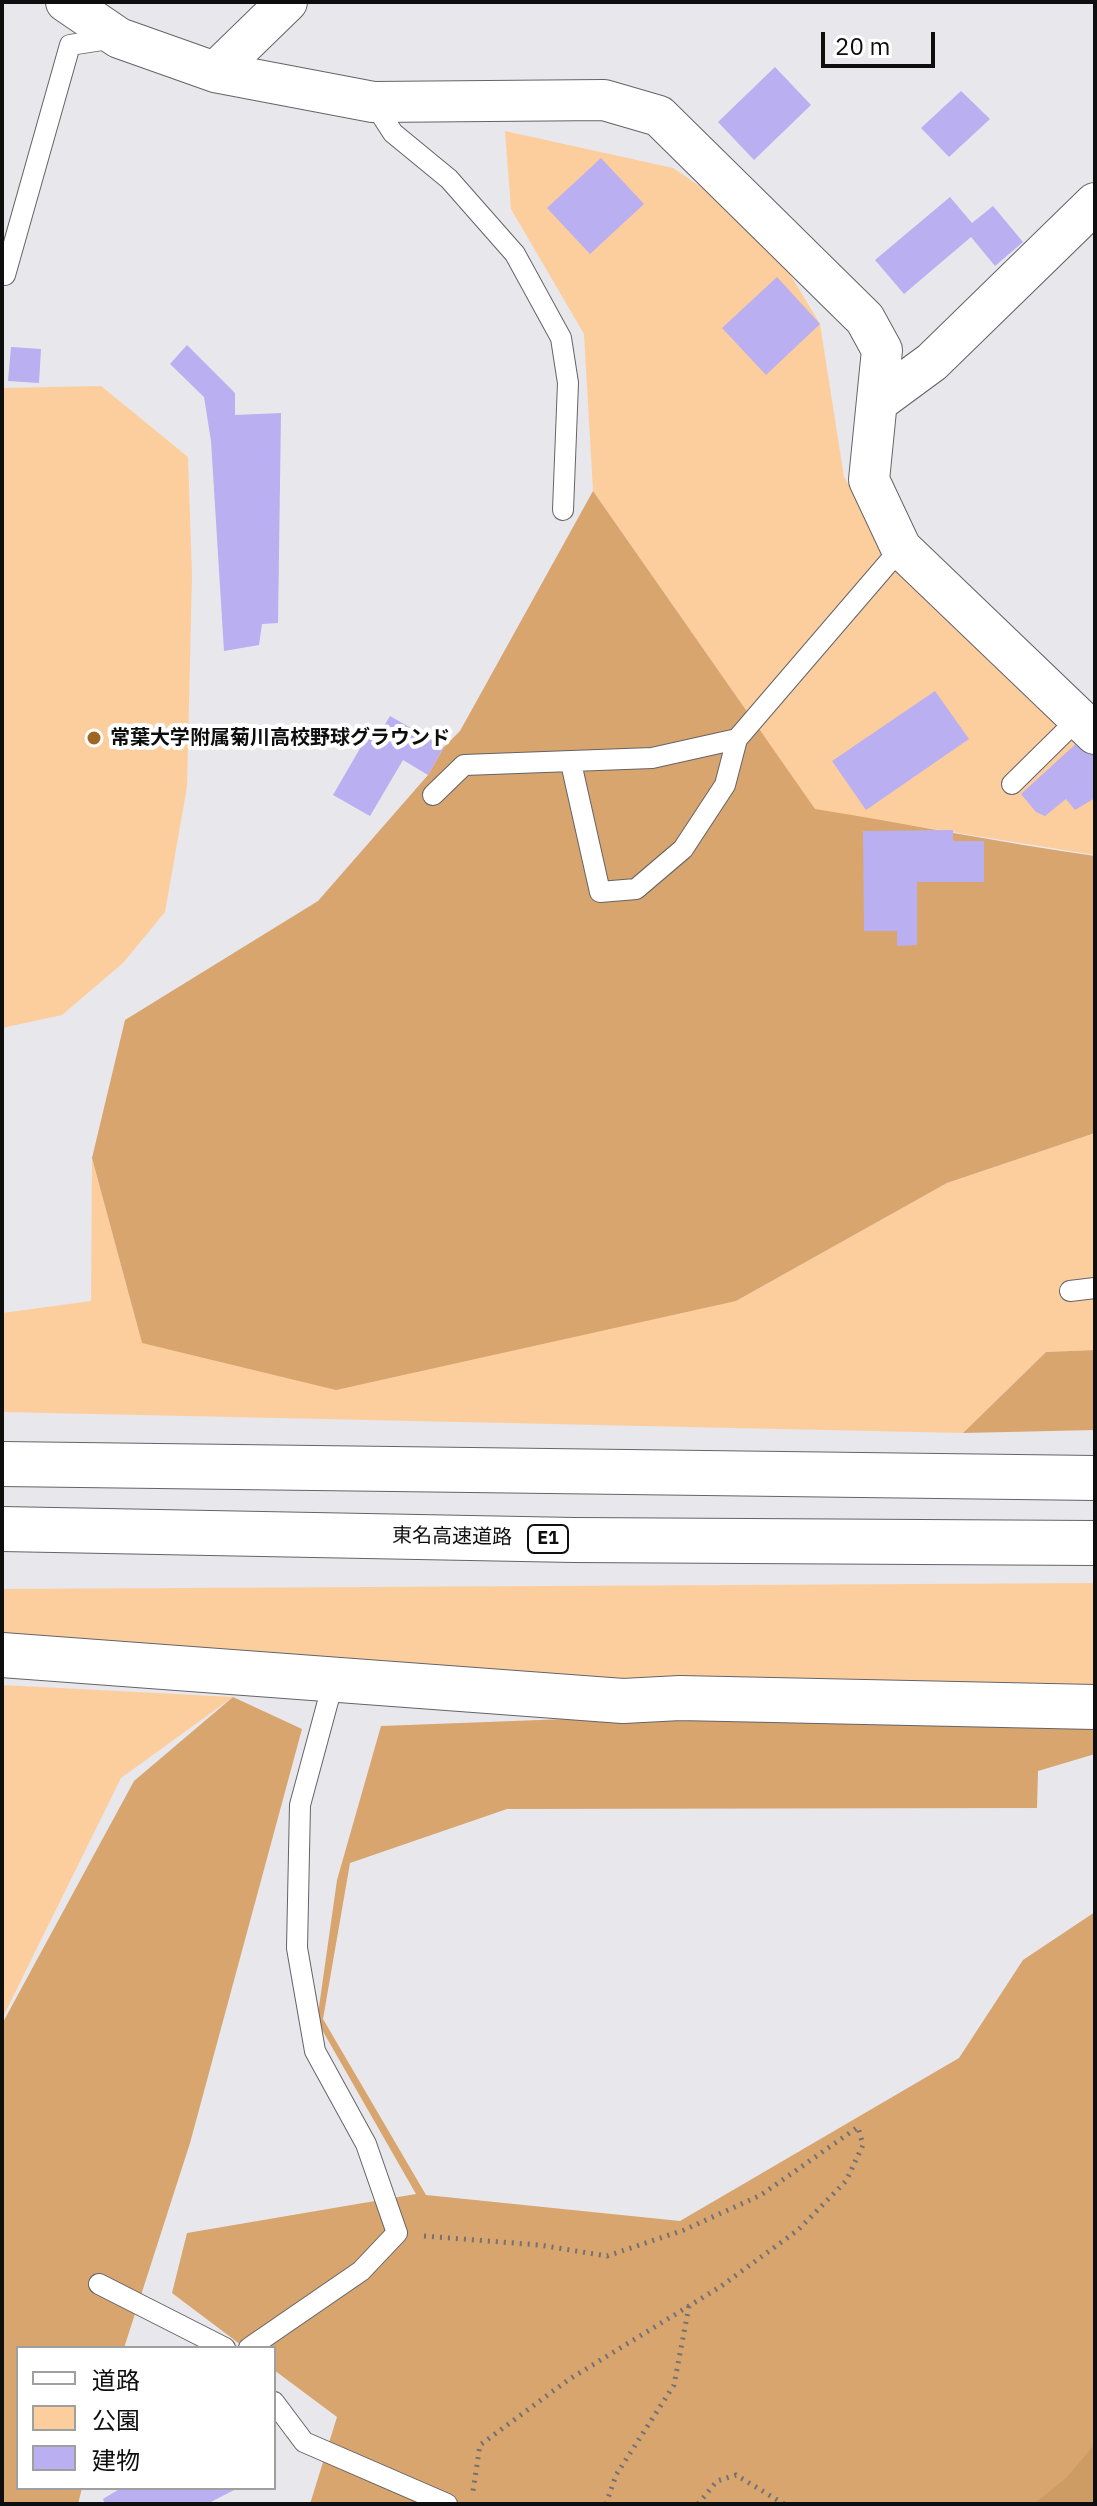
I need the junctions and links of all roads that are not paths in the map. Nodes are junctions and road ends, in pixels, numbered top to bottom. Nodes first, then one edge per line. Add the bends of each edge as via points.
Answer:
1 (66, 2) edge
2 (287, 2) edge
3 (119, 38) junction
4 (215, 72) junction
5 (373, 102) junction
6 (1095, 203) edge
7 (5, 275) dead end
8 (879, 401) junction
9 (563, 510) dead end
10 (901, 548) junction
11 (1087, 726) edge
12 (737, 739) junction
13 (571, 763) junction
14 (1012, 784) dead end
15 (433, 795) dead end
16 (1095, 1288) edge
17 (1070, 1291) dead end
18 (2, 1464) edge
19 (1095, 1478) edge
20 (2, 1529) edge
21 (1095, 1543) edge
22 (2, 1655) edge
23 (334, 1679) junction
24 (1095, 1707) edge
25 (99, 2284) dead end
26 (221, 2346) edge
27 (252, 2346) edge
28 (276, 2405) edge
29 (447, 2504) edge

1 - 3 street
2 - 4 street
3 - 4 street
3 - 7 lane via 70,45
4 - 5 street
5 - 8 street via 604,100 659,116 865,319 882,350
5 - 9 lane via 393,133 449,179 515,254 561,338 568,383
6 - 8 street via 932,362
8 - 10 street via 869,480
10 - 11 street
10 - 12 lane
11 - 14 lane
12 - 13 lane via 652,758
12 - 13 lane via 725,785 704,822 683,849 636,889 600,892
13 - 15 lane via 464,765
16 - 17 lane
18 - 19 main road
20 - 21 main road, 東名高速道路 / E1
22 - 23 main road
23 - 24 main road via 623,1701
23 - 27 lane via 300,1805 297,1948 315,2051 366,2144 397,2233 361,2271
25 - 26 lane
28 - 29 lane via 304,2442

